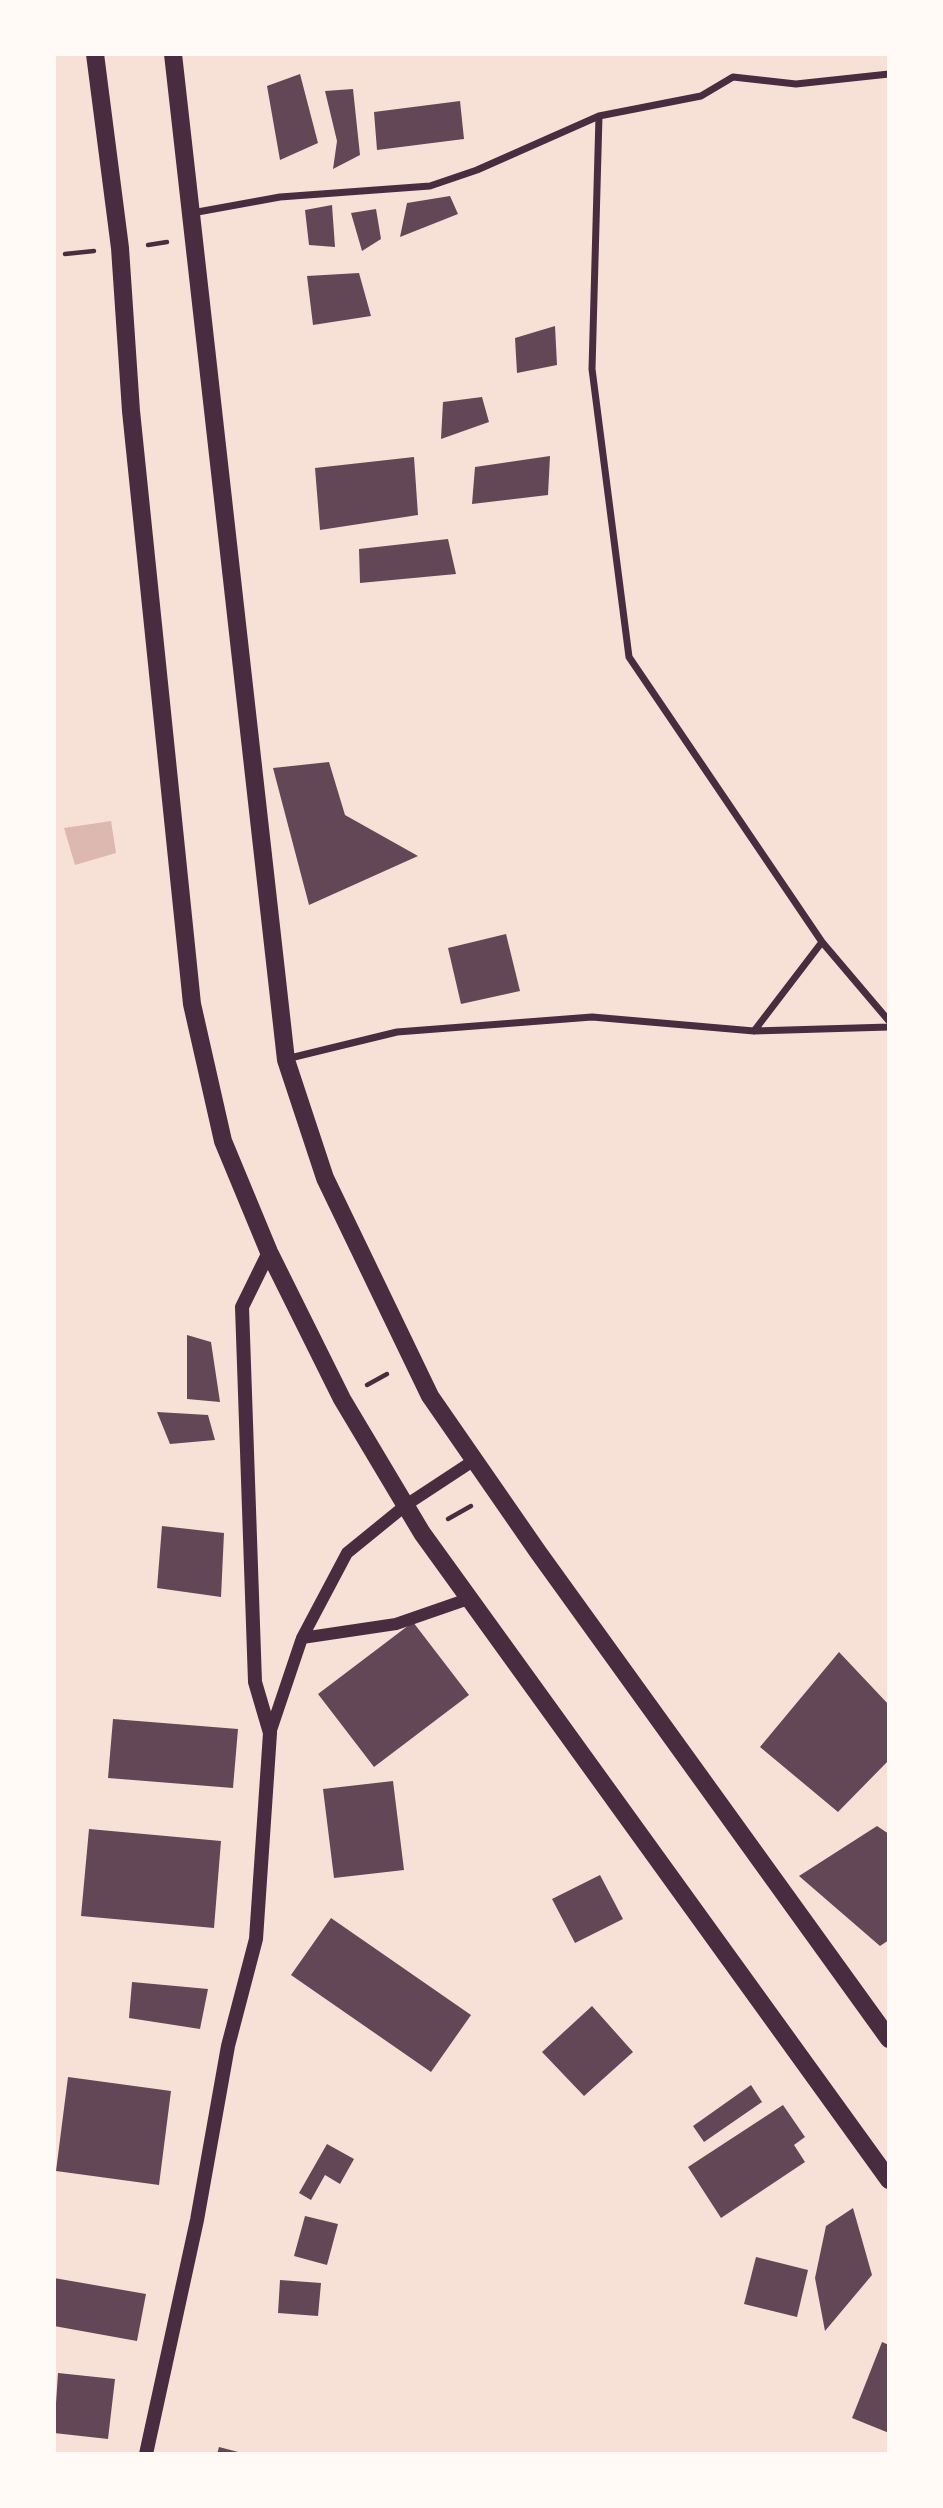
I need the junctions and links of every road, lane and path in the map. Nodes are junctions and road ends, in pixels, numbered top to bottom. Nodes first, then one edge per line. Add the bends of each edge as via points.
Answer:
1 (95, 54) edge
2 (173, 54) edge
3 (889, 74) edge
4 (599, 116) junction
5 (191, 213) junction
6 (822, 942) junction
7 (889, 1021) edge
8 (889, 1027) edge
9 (754, 1031) junction
10 (286, 1060) junction
11 (269, 1252) junction
12 (412, 1361) junction
13 (342, 1399) junction
14 (475, 1459) junction
15 (496, 1492) junction
16 (406, 1505) junction
17 (422, 1533) junction
18 (471, 1598) junction
19 (302, 1638) junction
20 (270, 1733) junction
21 (889, 2039) edge
22 (889, 2180) edge
23 (146, 2454) edge

1 - 11 main road via 120,248 131,411 192,1004 223,1141
2 - 5 main road
3 - 4 street via 796,84 733,77 701,96
4 - 5 street via 430,186 280,197
4 - 6 street via 592,369 629,657
5 - 10 main road
6 - 7 street
6 - 9 street
8 - 9 street
9 - 10 street via 592,1017 397,1032
10 - 12 main road via 325,1178
11 - 13 main road
11 - 20 main road via 242,1307 255,1682
12 - 13 path
12 - 14 main road via 430,1396
13 - 16 main road
14 - 15 main road
14 - 16 street
15 - 17 path
15 - 21 main road
16 - 17 main road
16 - 19 street via 346,1553
17 - 18 main road
18 - 19 street via 396,1624
18 - 22 main road
19 - 20 street
20 - 23 main road via 256,1939 228,2046 197,2220

